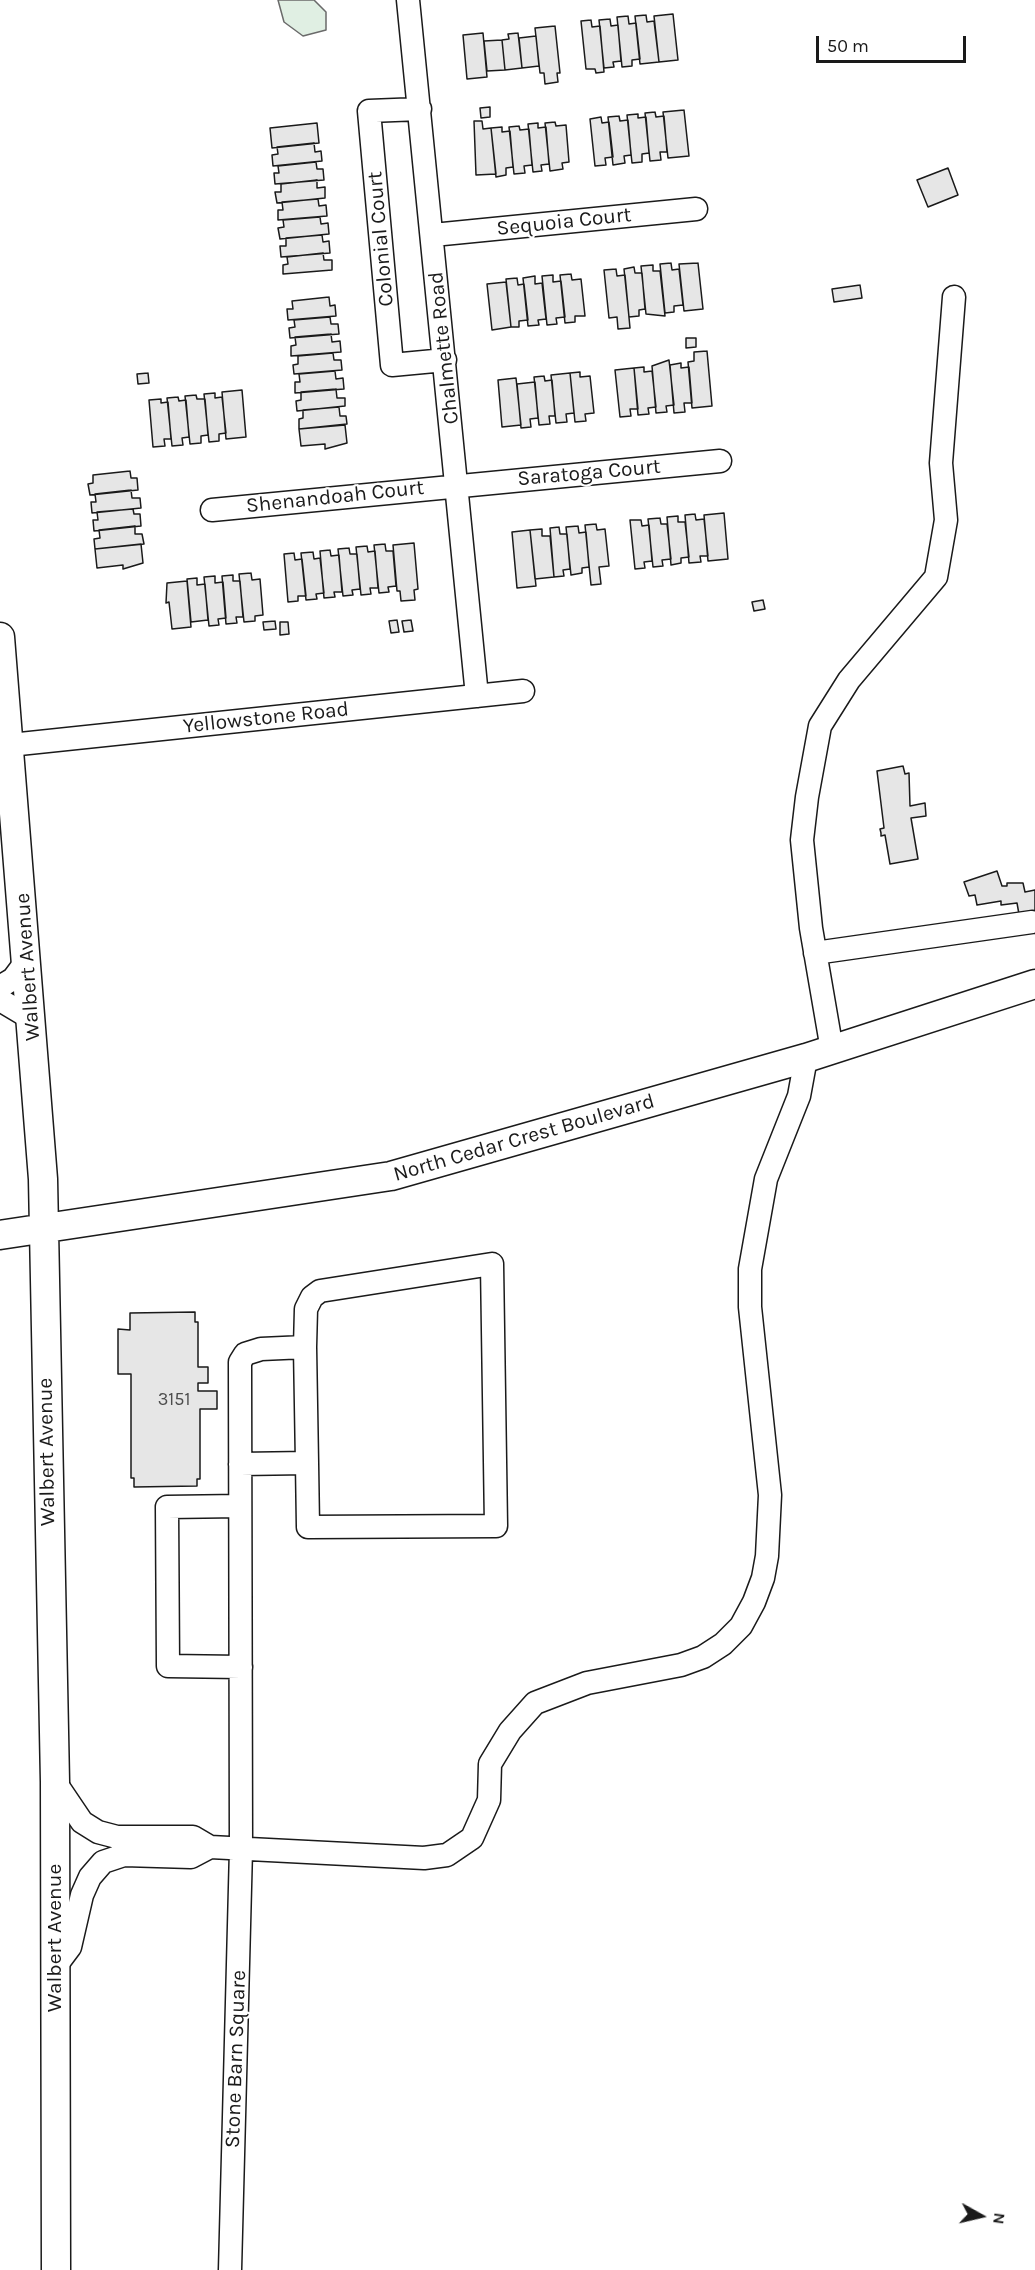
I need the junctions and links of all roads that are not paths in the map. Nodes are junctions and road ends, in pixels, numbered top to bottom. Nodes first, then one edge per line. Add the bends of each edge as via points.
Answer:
1 (408, 0) edge
2 (420, 109) junction
3 (696, 209) dead end
4 (433, 235) junction
5 (954, 297) dead end
6 (445, 360) junction
7 (720, 461) dead end
8 (458, 484) junction
9 (212, 510) dead end
10 (0, 636) edge
11 (523, 691) dead end
12 (477, 696) junction
13 (5, 746) edge
14 (1032, 922) dead end
15 (815, 953) junction
16 (27, 954) junction
17 (1035, 984) edge
18 (0, 987) edge
19 (0, 999) edge
20 (32, 1019) junction
21 (819, 1054) junction
22 (43, 1228) junction
23 (0, 1235) edge
24 (305, 1347) junction
25 (307, 1463) junction
26 (240, 1464) junction
27 (240, 1506) junction
28 (241, 1667) junction
29 (55, 1782) junction
30 (210, 1847) junction
31 (242, 1849) junction
32 (56, 1966) junction
33 (56, 2270) edge
34 (230, 2270) edge

1 - 2 street, Chalmette Road
2 - 4 street, Chalmette Road
2 - 6 street, Colonial Court via 369,111 392,365
3 - 4 street, Sequoia Court
4 - 6 street, Chalmette Road
5 - 15 street via 941,463 946,520 936,578 849,680 820,726 802,840
6 - 8 street, Chalmette Road
7 - 8 street, Saratoga Court
8 - 9 street, Shenandoah Court
8 - 12 street, Chalmette Road
10 - 13 main road, Walbert Avenue
11 - 12 street, Yellowstone Road
12 - 13 street, Yellowstone Road
13 - 16 main road, Walbert Avenue
14 - 15 street
15 - 21 street
16 - 18 street via 13,979
16 - 20 main road, Walbert Avenue
17 - 21 main road, North Cedar Crest Boulevard
19 - 20 street
20 - 22 main road, Walbert Avenue
21 - 22 main road, North Cedar Crest Boulevard via 391,1176
21 - 31 street via 766,1179 750,1269 750,1307 770,1495 763,1578 741,1626 703,1657 587,1683 535,1703 510,1731 490,1764 489,1800 472,1838 447,1855 424,1858
22 - 23 main road, North Cedar Crest Boulevard
22 - 29 main road, Walbert Avenue
24 - 25 street
24 - 25 street via 306,1309 320,1291 492,1264 496,1526 308,1527
24 - 26 street, Stone Barn Square via 261,1349 245,1354 240,1362
25 - 26 street
26 - 27 street, Stone Barn Square
27 - 28 street, Stone Barn Square
27 - 28 street via 167,1507 168,1666
28 - 31 street, Stone Barn Square
29 - 30 street via 82,1822 98,1832 117,1837 193,1837
29 - 32 main road, Walbert Avenue
30 - 31 street
30 - 32 street via 191,1857 124,1856 103,1862 81,1895 70,1947
31 - 34 street, Stone Barn Square
32 - 33 main road, Walbert Avenue

